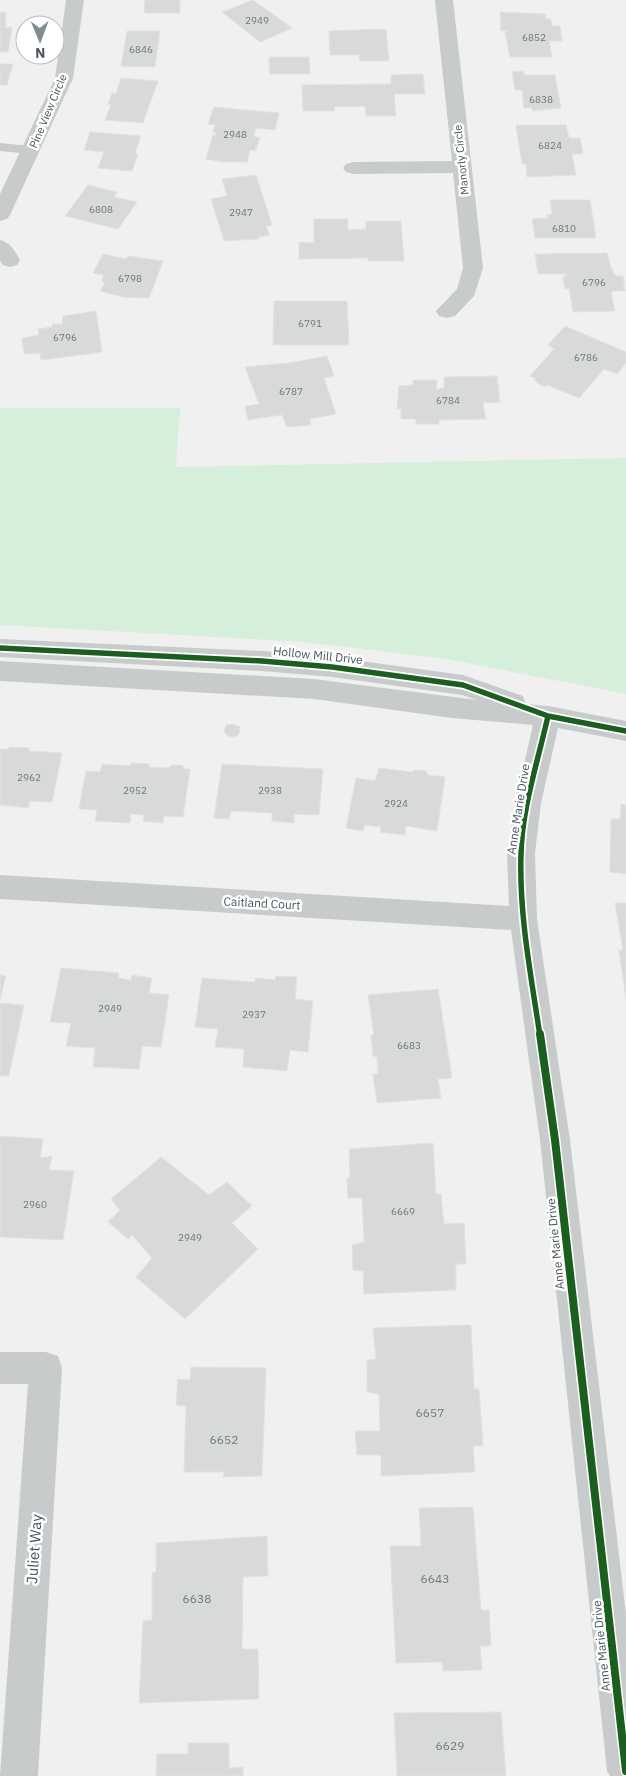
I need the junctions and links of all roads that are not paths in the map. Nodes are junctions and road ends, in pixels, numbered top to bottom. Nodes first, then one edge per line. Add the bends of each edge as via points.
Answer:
1 (75, 0) edge
2 (444, 0) edge
3 (0, 147) edge
4 (31, 150) junction
5 (462, 167) junction
6 (353, 168) dead end
7 (0, 215) edge
8 (447, 311) dead end
9 (0, 648) edge
10 (0, 671) edge
11 (548, 716) junction
12 (626, 731) edge
13 (0, 887) edge
14 (523, 918) junction
15 (0, 1368) edge
16 (626, 1772) edge
17 (19, 1776) edge

1 - 4 street, Pine View Circle via 64,78
2 - 5 street, Manorly Circle
3 - 4 lane
4 - 7 street, Pine View Circle
5 - 6 street
5 - 8 street, Manorly Circle via 473,268 467,291
9 - 11 street, Hollow Mill Drive via 332,667 463,685
10 - 11 street, Hollow Mill Drive via 314,689 452,708
11 - 12 street, Hollow Mill Drive
11 - 14 street, Anne Marie Drive via 528,803 521,852
13 - 14 street, Caitland Court
14 - 16 street, Anne Marie Drive via 555,1140
15 - 17 street, Juliet Way via 46,1368

